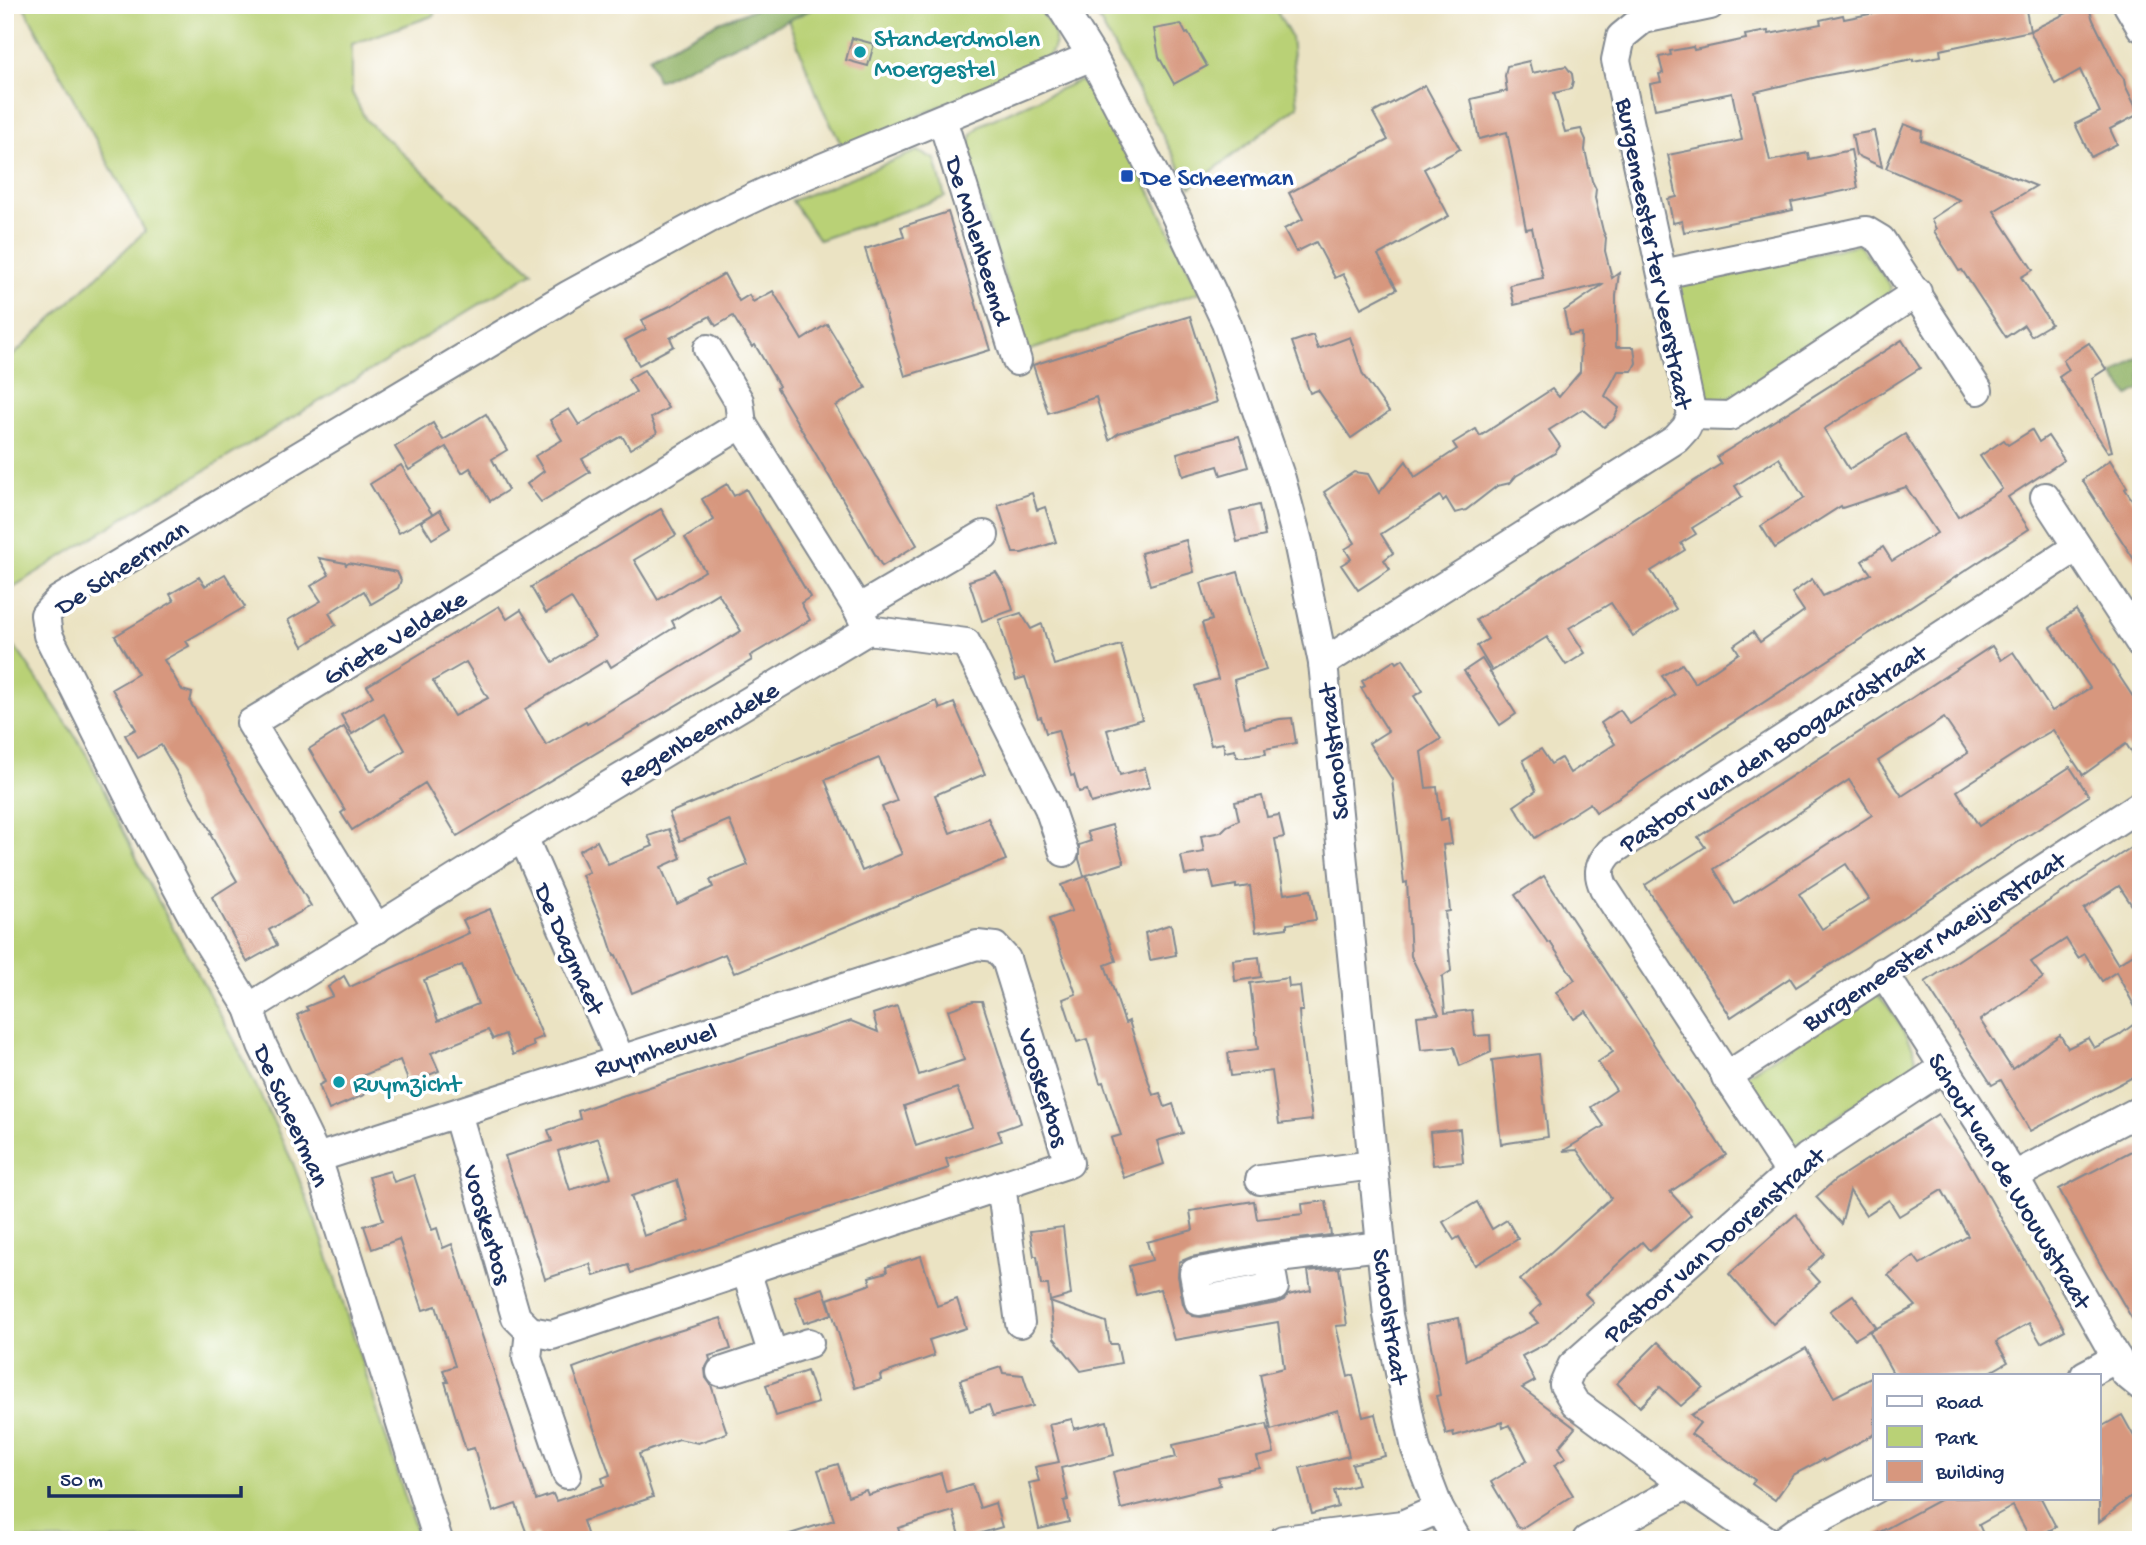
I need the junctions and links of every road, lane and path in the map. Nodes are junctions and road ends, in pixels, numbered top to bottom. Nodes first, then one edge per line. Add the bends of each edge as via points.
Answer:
1 (1060, 5) edge
2 (1710, 5) edge
3 (2128, 5) edge
4 (2141, 26) edge
5 (1092, 57) junction
6 (942, 119) junction
7 (1663, 274) junction
8 (1917, 292) junction
9 (708, 349) dead end
10 (1017, 361) dead end
11 (1978, 390) dead end
12 (1692, 415) junction
13 (742, 424) junction
14 (2045, 497) dead end
15 (984, 535) dead end
16 (2077, 547) junction
17 (863, 620) junction
18 (2141, 644) edge
19 (1323, 663) junction
20 (2141, 805) edge
21 (523, 838) junction
22 (1064, 852) dead end
23 (377, 929) junction
24 (995, 947) joint
25 (1884, 972) junction
26 (249, 1008) junction
27 (620, 1059) junction
28 (1945, 1067) junction
29 (1726, 1077) junction
30 (2141, 1110) edge
31 (457, 1113) junction
32 (317, 1158) junction
33 (1373, 1165) junction
34 (1791, 1174) junction
35 (2014, 1176) junction
36 (1260, 1180) dead end
37 (1001, 1185) junction
38 (1381, 1245) junction
39 (1269, 1259) dead end
40 (746, 1271) junction
41 (1020, 1323) dead end
42 (530, 1331) junction
43 (808, 1343) dead end
44 (773, 1355) junction
45 (2116, 1358) junction
46 (721, 1372) dead end
47 (2087, 1374) edge
48 (2141, 1386) edge
49 (568, 1474) dead end
50 (1686, 1485) junction
51 (1873, 1490) edge
52 (1439, 1508) junction
53 (438, 1540) edge
54 (1283, 1540) edge
55 (1457, 1540) edge
56 (1587, 1540) edge
57 (1766, 1540) edge
58 (1785, 1540) edge

1 - 5 street, Schoolstraat
2 - 7 street, Burgemeester ter Veerstraat via 1643,19 1621,37 1616,60
3 - 4 street
5 - 6 street, De Scheerman
5 - 19 street, Schoolstraat via 1226,322 1282,479
6 - 10 street, De Molenbeemd
6 - 26 street, De Scheerman via 710,218 569,295 59,600 45,615 48,635 138,814 199,928
7 - 8 street via 1866,231 1881,240
7 - 12 street, Burgemeester ter Veerstraat
8 - 11 street
8 - 12 street via 1730,416
9 - 13 street via 739,401
12 - 19 street, Burgemeester ter Veerstraat via 1676,439
13 - 17 street
13 - 23 street, Griete Veldeke via 251,723
14 - 16 street
15 - 17 street, Regenbeemdeke
16 - 18 street
16 - 29 street, Pastoor van den Boogaardstraat via 1601,862 1599,876 1604,888
17 - 21 street, Regenbeemdeke
17 - 22 street via 966,643 1049,808
19 - 33 street, Schoolstraat
20 - 25 street, Burgemeester Maeijerstraat
21 - 23 street, Regenbeemdeke
21 - 27 street, De Dagmaet
23 - 26 street, Regenbeemdeke
24 - 27 street, Ruymheuvel via 978,945
24 - 37 street, Vooskerbos via 1006,960 1069,1163
25 - 28 street, Schout van de Wouwstraat
25 - 29 street, Burgemeester Maeijerstraat
26 - 32 street, De Scheerman
27 - 31 street, Ruymheuvel
28 - 34 street, Pastoor van Doorenstraat via 1808,1157
28 - 35 street, Schout van de Wouwstraat
29 - 34 street, Pastoor van den Boogaardstraat
30 - 35 street
31 - 32 street, Ruymheuvel
31 - 42 street, Vooskerbos via 516,1317
32 - 53 street, De Scheerman
33 - 36 street
33 - 38 street, Schoolstraat
34 - 50 street, Pastoor van Doorenstraat via 1572,1366 1564,1385 1575,1403
35 - 45 street, Schout van de Wouwstraat
37 - 40 street, Vooskerbos
37 - 41 street
38 - 39 street
38 - 52 street, Schoolstraat via 1403,1392 1416,1449
40 - 42 street, Vooskerbos via 552,1335
40 - 44 street
42 - 49 street via 527,1358
43 - 44 street
44 - 46 street
45 - 47 street
45 - 48 street, Schout van de Wouwstraat
50 - 56 street
50 - 57 street
51 - 58 street
52 - 54 street via 1402,1525
52 - 55 street, Schoolstraat

